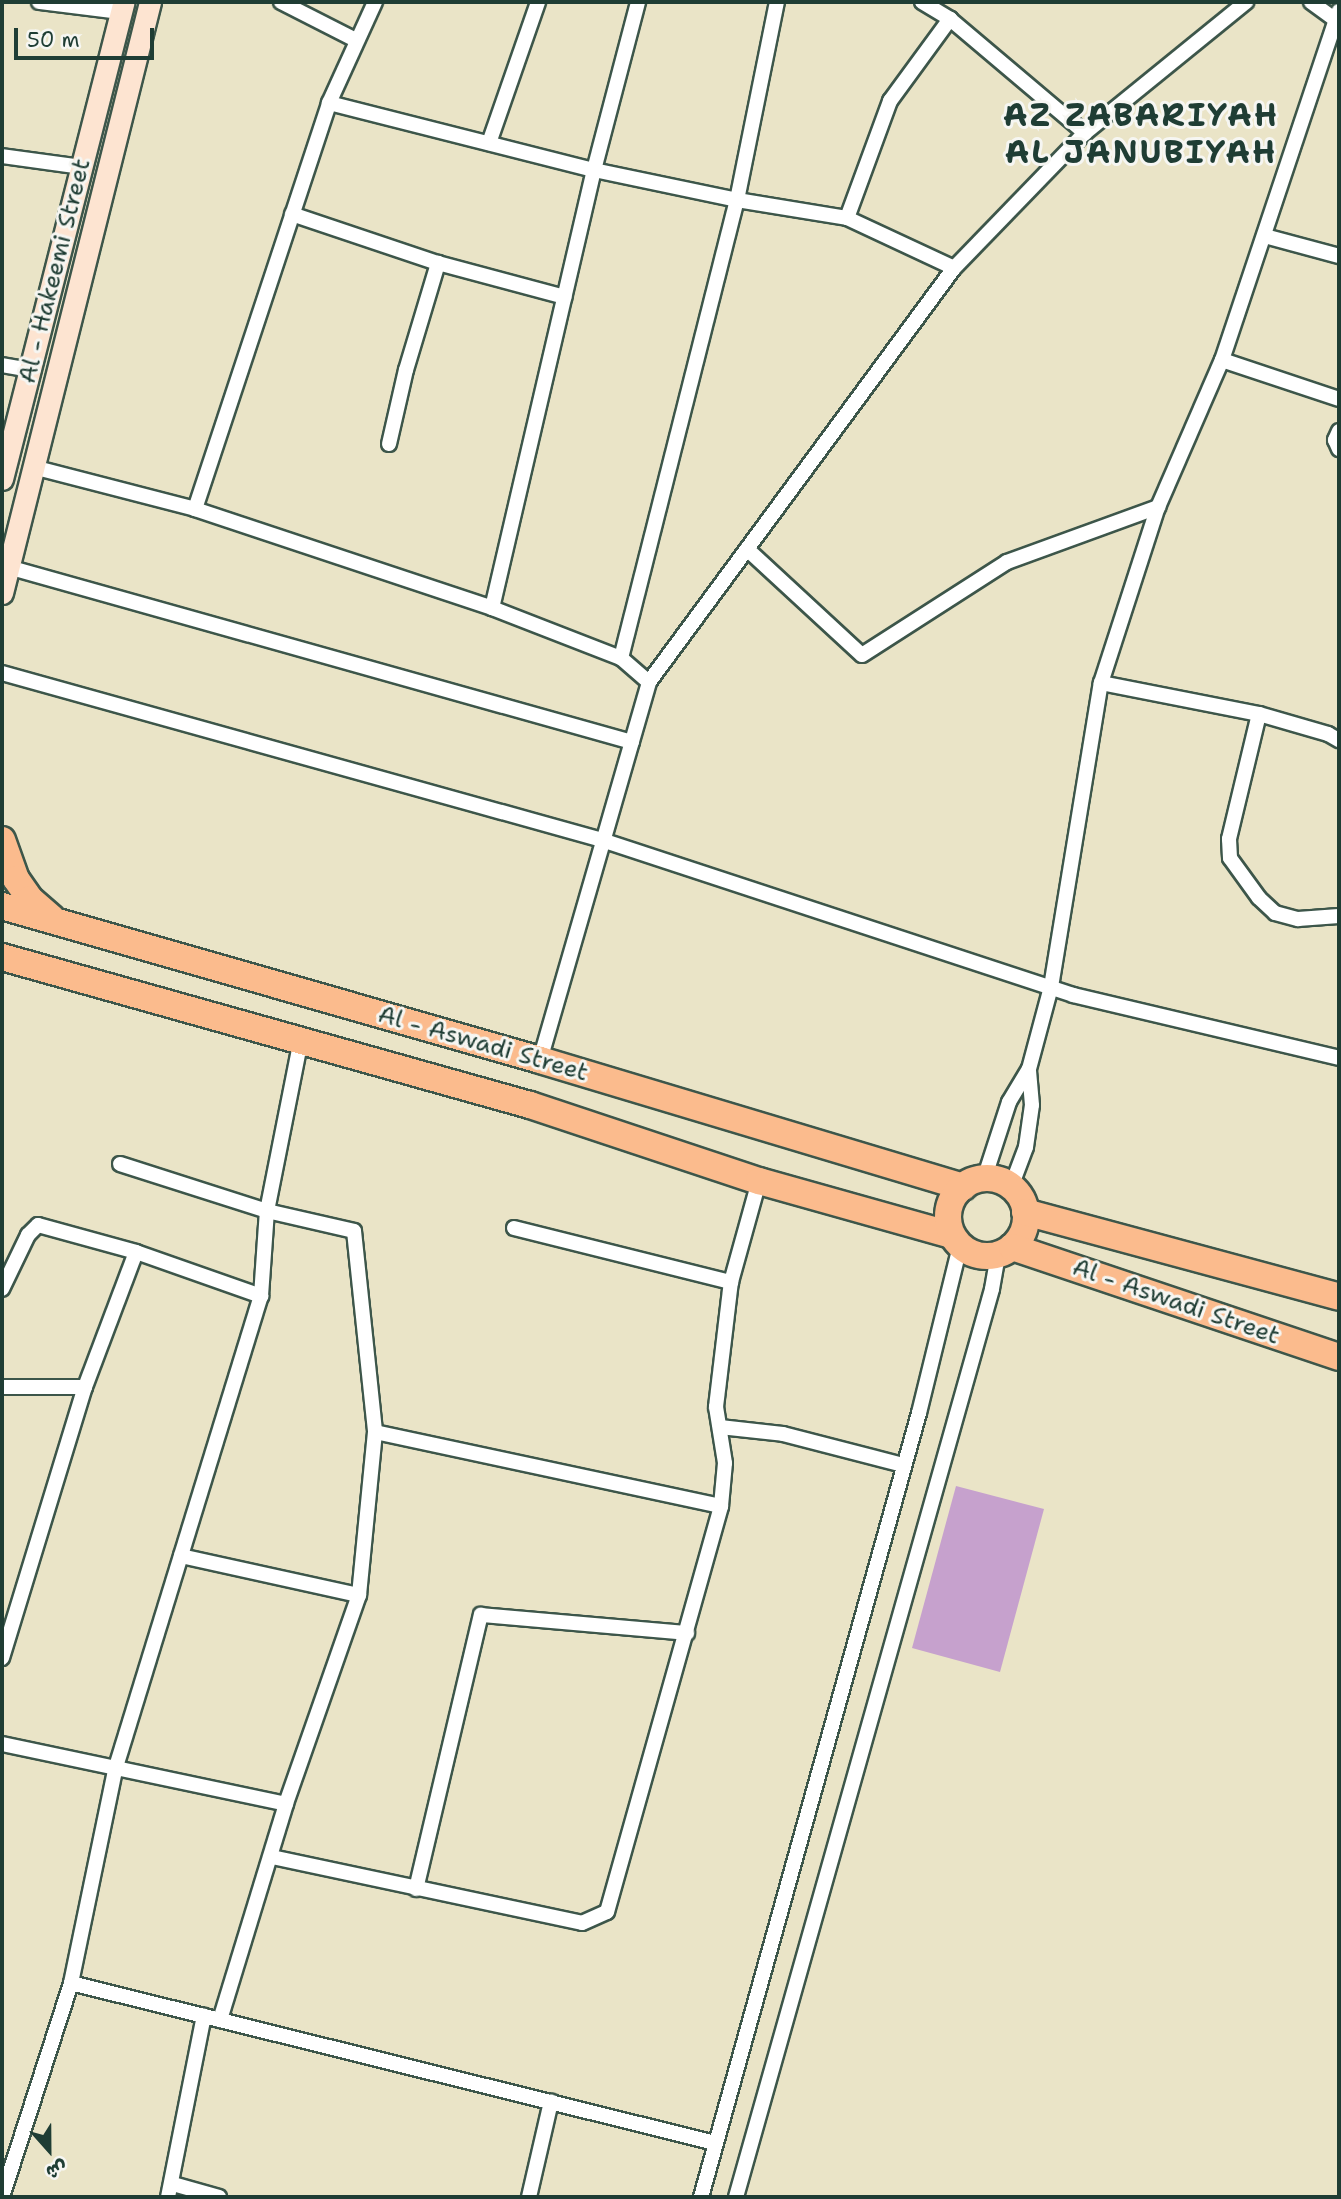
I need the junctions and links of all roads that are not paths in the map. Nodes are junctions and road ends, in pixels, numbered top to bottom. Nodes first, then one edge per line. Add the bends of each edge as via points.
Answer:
1 (39, 2) edge
2 (150, 2) edge
3 (281, 2) edge
4 (375, 2) edge
5 (538, 2) edge
6 (638, 2) edge
7 (777, 2) edge
8 (922, 2) edge
9 (1246, 2) edge
10 (1311, 2) edge
11 (123, 7) edge
12 (1338, 18) edge
13 (950, 19) junction
14 (356, 40) junction
15 (329, 103) junction
16 (1085, 132) junction
17 (489, 143) junction
18 (2, 156) edge
19 (82, 167) junction
20 (594, 170) junction
21 (737, 200) junction
22 (292, 214) junction
23 (847, 218) junction
24 (1265, 236) junction
25 (1339, 256) edge
26 (438, 263) junction
27 (954, 268) junction
28 (565, 297) junction
29 (1222, 360) junction
30 (2, 365) edge
31 (29, 370) junction
32 (1339, 398) edge
33 (1339, 432) edge
34 (389, 444) dead end
35 (1339, 449) edge
36 (33, 467) junction
37 (2, 479) edge
38 (1158, 507) junction
39 (195, 509) junction
40 (747, 549) junction
41 (8, 567) junction
42 (2, 593) edge
43 (492, 608) junction
44 (621, 658) junction
45 (2, 673) edge
46 (649, 682) junction
47 (1101, 683) junction
48 (1259, 714) junction
49 (1339, 740) edge
50 (632, 742) junction
51 (2, 840) edge
52 (602, 840) junction
53 (2, 906) edge
54 (1339, 916) edge
55 (58, 924) junction
56 (2, 957) edge
57 (1051, 986) junction
58 (301, 1040) junction
59 (1339, 1058) edge
60 (540, 1060) junction
61 (1029, 1069) junction
62 (120, 1164) dead end
63 (760, 1181) junction
64 (973, 1183) junction
65 (1011, 1187) junction
66 (267, 1211) junction
67 (1025, 1212) junction
68 (514, 1228) dead end
69 (956, 1240) junction
70 (1005, 1251) junction
71 (136, 1252) junction
72 (731, 1282) junction
73 (2, 1289) edge
74 (261, 1296) junction
75 (1339, 1297) edge
76 (1339, 1357) edge
77 (2, 1387) edge
78 (85, 1387) junction
79 (720, 1427) junction
80 (375, 1432) junction
81 (903, 1465) junction
82 (721, 1506) junction
83 (181, 1556) junction
84 (359, 1595) junction
85 (687, 1633) junction
86 (2, 1658) edge
87 (2, 1744) edge
88 (115, 1770) junction
89 (286, 1804) junction
90 (272, 1857) junction
91 (416, 1889) junction
92 (71, 1983) junction
93 (204, 2016) junction
94 (220, 2020) junction
95 (551, 2102) junction
96 (715, 2143) junction
97 (171, 2191) edge
98 (2, 2196) edge
99 (219, 2197) edge
100 (529, 2197) edge
101 (701, 2197) edge
102 (736, 2197) edge

1 - 11 street
2 - 36 street, Al - Hakeemi Street
3 - 14 street
4 - 14 street
5 - 17 street
6 - 20 street
7 - 21 street
8 - 13 street
9 - 16 street
10 - 12 street
11 - 19 street, Al - Hakeemi Street
12 - 24 street
13 - 16 street
13 - 23 street via 890,101
14 - 15 street
15 - 17 street
15 - 22 street
16 - 27 street
17 - 20 street
18 - 19 street
19 - 31 street, Al - Hakeemi Street
20 - 21 street
20 - 28 street
21 - 23 street
21 - 44 street
22 - 26 street
22 - 39 street
23 - 27 street
24 - 25 street
24 - 29 street
26 - 28 street
26 - 34 street
27 - 40 street
28 - 43 street
29 - 32 street
29 - 38 street
30 - 31 street
31 - 37 street, Al - Hakeemi Street
33 - 35 street via 1335,439
36 - 39 street
36 - 41 street, Al - Hakeemi Street
38 - 40 street via 1007,562 862,655
38 - 47 street
39 - 43 street
40 - 46 street
41 - 42 street, Al - Hakeemi Street
41 - 50 street
43 - 44 street
44 - 46 street
45 - 52 street
46 - 50 street
47 - 48 street
47 - 57 street
48 - 49 street
48 - 54 street via 1229,839 1230,858 1275,913 1298,919
50 - 52 street
51 - 55 highway via 16,878 30,899
52 - 57 street
52 - 60 street
53 - 55 highway, Al - Aswadi Street
55 - 60 highway, Al - Aswadi Street
56 - 58 highway, Al - Aswadi Street
57 - 59 street
57 - 61 street
58 - 63 highway, Al - Aswadi Street via 530,1105
58 - 66 street
60 - 64 highway, Al - Aswadi Street
61 - 64 street
61 - 65 street via 1032,1105 1026,1147
62 - 66 street
63 - 69 highway, Al - Aswadi Street
63 - 72 street
64 - 65 highway via 998,1180
64 - 69 highway via 951,1200 947,1218
65 - 67 highway
66 - 74 street
66 - 80 street via 354,1231
67 - 70 highway via 1023,1231
67 - 75 highway, Al - Aswadi Street
68 - 72 street
69 - 70 highway via 971,1254
69 - 81 street
70 - 76 highway, Al - Aswadi Street
70 - 102 street
71 - 73 street via 38,1225 28,1235
71 - 74 street
71 - 78 street
72 - 79 street via 716,1407
74 - 83 street
77 - 78 street
78 - 86 street
79 - 81 street via 783,1434
79 - 82 street via 725,1463
80 - 82 street
80 - 84 street
81 - 96 street
82 - 85 street
83 - 84 street
83 - 88 street
84 - 89 street
85 - 91 street via 607,1912 582,1923
85 - 91 street via 481,1615
87 - 88 street
88 - 89 street
88 - 92 street
89 - 90 street
90 - 91 street
90 - 94 street
92 - 93 street
92 - 98 street
93 - 94 street
93 - 97 street
94 - 95 street
95 - 96 street
95 - 100 street
96 - 101 street
97 - 99 street

